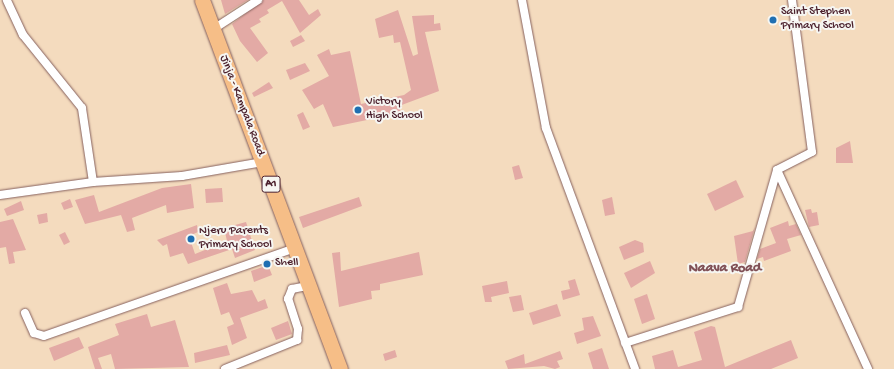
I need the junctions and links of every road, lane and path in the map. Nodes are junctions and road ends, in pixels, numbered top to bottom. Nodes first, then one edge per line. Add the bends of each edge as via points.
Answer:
1 (7, 0) edge
2 (202, 0) edge
3 (258, 0) edge
4 (522, 0) edge
5 (792, 0) edge
6 (212, 30) junction
7 (263, 162) junction
8 (777, 170) junction
9 (93, 182) junction
10 (0, 195) edge
11 (295, 248) junction
12 (308, 286) junction
13 (25, 313) dead end
14 (625, 343) junction
15 (225, 369) edge
16 (340, 369) edge
17 (635, 369) edge
18 (868, 369) edge

1 - 9 street via 23,35 82,108
2 - 6 highway, Jinja - Kampala Road / A1
3 - 6 street
4 - 14 street via 546,128
5 - 8 street via 812,152
6 - 7 highway, Jinja - Kampala Road / A1
7 - 9 street via 182,176
7 - 11 highway, Jinja - Kampala Road / A1
8 - 14 street via 738,307
8 - 18 street
9 - 10 street
11 - 12 highway, Jinja - Kampala Road / A1
11 - 13 street via 44,336 34,333
12 - 15 street via 289,294 297,340
12 - 16 highway, Jinja - Kampala Road / A1
14 - 17 street

